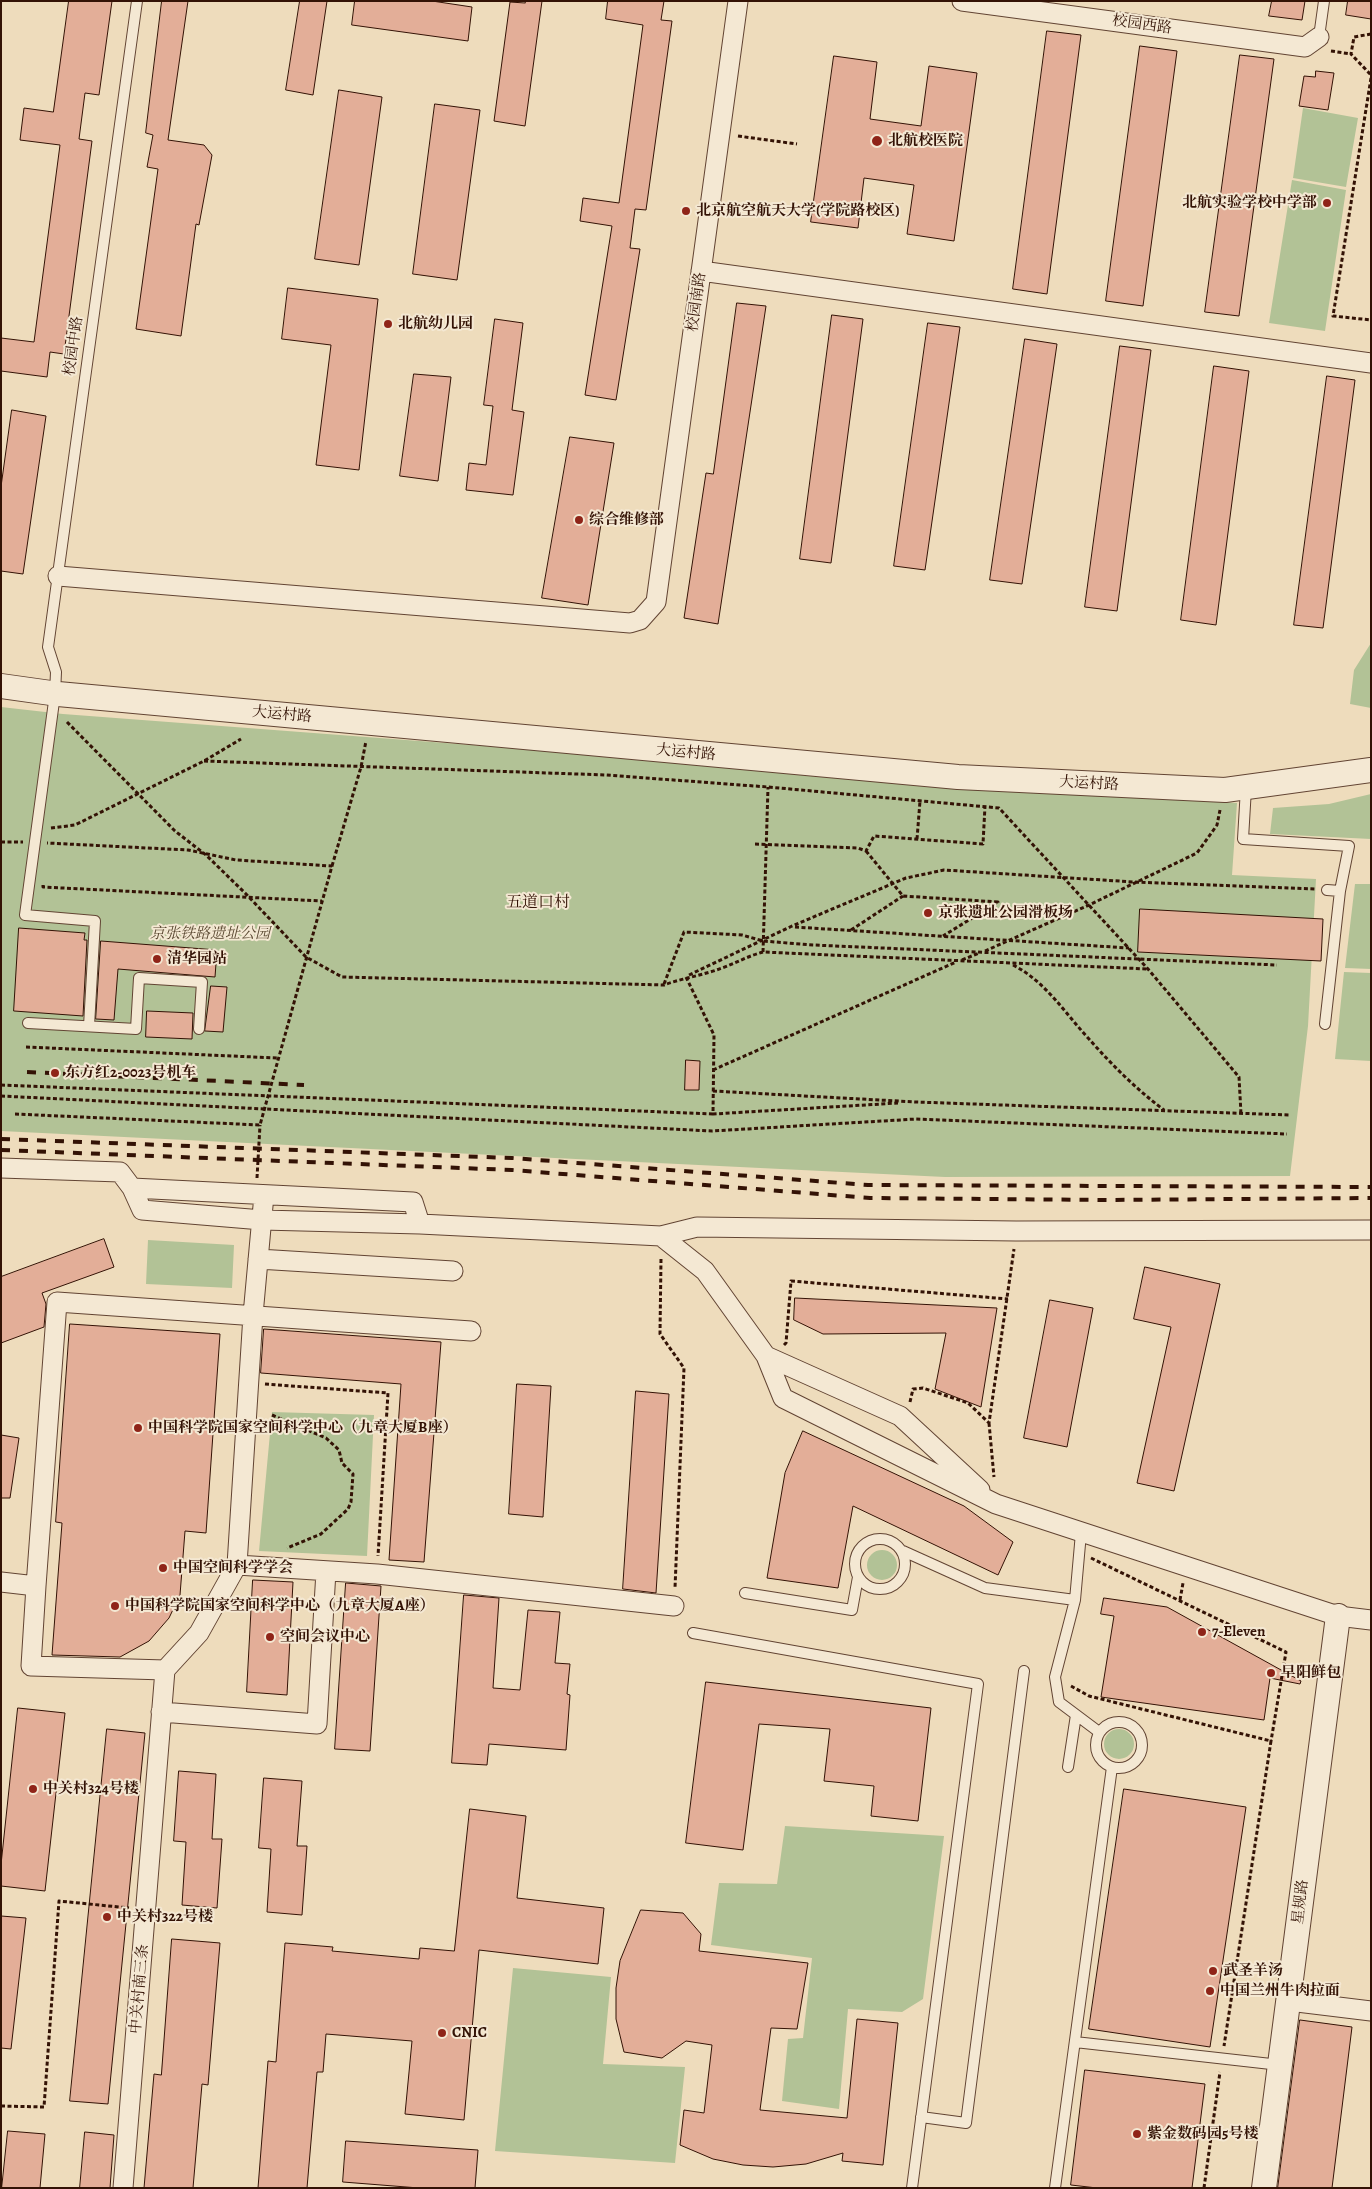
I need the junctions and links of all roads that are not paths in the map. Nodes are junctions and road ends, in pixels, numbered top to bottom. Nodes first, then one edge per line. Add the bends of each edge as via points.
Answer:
1 (137, 1) edge
2 (738, 1) edge
3 (962, 1) edge
4 (1324, 1) edge
5 (1319, 37) joint
6 (701, 271) junction
7 (1371, 363) edge
8 (58, 576) junction
9 (1, 686) edge
10 (55, 694) junction
11 (1371, 770) edge
12 (1235, 789) junction
13 (1327, 890) road end
14 (1340, 891) junction
15 (28, 1023) dead end
16 (1325, 1024) dead end
17 (89, 1026) junction
18 (199, 1029) dead end
19 (1, 1168) edge
20 (132, 1188) junction
21 (264, 1195) junction
22 (262, 1220) junction
23 (420, 1224) junction
24 (1371, 1230) edge
25 (661, 1236) junction
26 (258, 1259) junction
27 (453, 1271) dead end
28 (253, 1315) junction
29 (471, 1331) dead end
30 (766, 1356) junction
31 (996, 1504) junction
32 (1081, 1533) junction
33 (903, 1551) junction
34 (237, 1565) junction
35 (326, 1570) junction
36 (858, 1577) junction
37 (1, 1582) edge
38 (36, 1586) junction
39 (745, 1593) dead end
40 (1075, 1600) junction
41 (674, 1606) road end
42 (1338, 1616) junction
43 (1371, 1620) edge
44 (693, 1633) dead end
45 (164, 1670) junction
46 (1024, 1671) dead end
47 (161, 1712) junction
48 (1076, 1715) junction
49 (1099, 1732) junction
50 (1068, 1767) dead end
51 (1112, 1767) junction
52 (1289, 2001) junction
53 (1371, 2011) edge
54 (1075, 2042) junction
55 (1280, 2065) junction
56 (921, 2117) junction
57 (123, 2188) edge
58 (912, 2188) edge
59 (1055, 2188) edge
60 (1264, 2188) edge

1 - 8 lane, 校园中路
2 - 6 street, 校园南路
3 - 5 street, 校园西路 via 1305,47
4 - 5 lane
6 - 7 street
6 - 8 street, 校园南路 via 656,602 640,620 630,623
8 - 10 lane, 校园中路 via 48,648 56,672
9 - 10 street, 大运村路
10 - 12 street, 大运村路 via 958,777
10 - 17 lane, 校园中路 via 25,915 95,921
11 - 12 street, 大运村路
12 - 14 lane via 1243,839 1349,846
13 - 14 lane
14 - 16 lane
15 - 17 lane
17 - 18 lane via 136,1029 139,978 202,982
19 - 20 street via 120,1172
20 - 21 street
20 - 22 street via 142,1210
21 - 22 street
21 - 23 street via 413,1202
22 - 23 street
22 - 26 street
23 - 25 street
24 - 25 street via 1016,1231 697,1226
25 - 30 street via 705,1271
26 - 27 street
26 - 28 street
28 - 29 street
28 - 34 street
28 - 38 street via 56,1302
30 - 31 street via 900,1416
30 - 31 street via 783,1398
31 - 32 street
32 - 40 lane
32 - 42 street
33 - 36 lane via 905,1571 893,1586 873,1589
33 - 36 lane via 887,1539 868,1541 855,1557
33 - 40 lane via 985,1588
34 - 35 street
34 - 45 street via 199,1633
35 - 41 street
35 - 47 street via 317,1724
36 - 39 lane via 852,1610
37 - 38 street
38 - 45 street via 31,1666
40 - 48 lane via 1055,1678 1059,1702
42 - 43 street
42 - 52 street, 星规路
44 - 56 lane via 978,1684
45 - 47 street, 中关村南三条
46 - 56 lane via 966,2123
47 - 57 street, 中关村南三条
48 - 49 lane
48 - 50 lane
49 - 51 lane via 1095,1750 1105,1765
49 - 51 lane via 1114,1721 1133,1725 1143,1740 1139,1759 1124,1769
51 - 54 lane
52 - 53 street
52 - 55 street, 星规路
54 - 55 lane
54 - 59 lane
55 - 60 street, 星规路
56 - 58 lane

